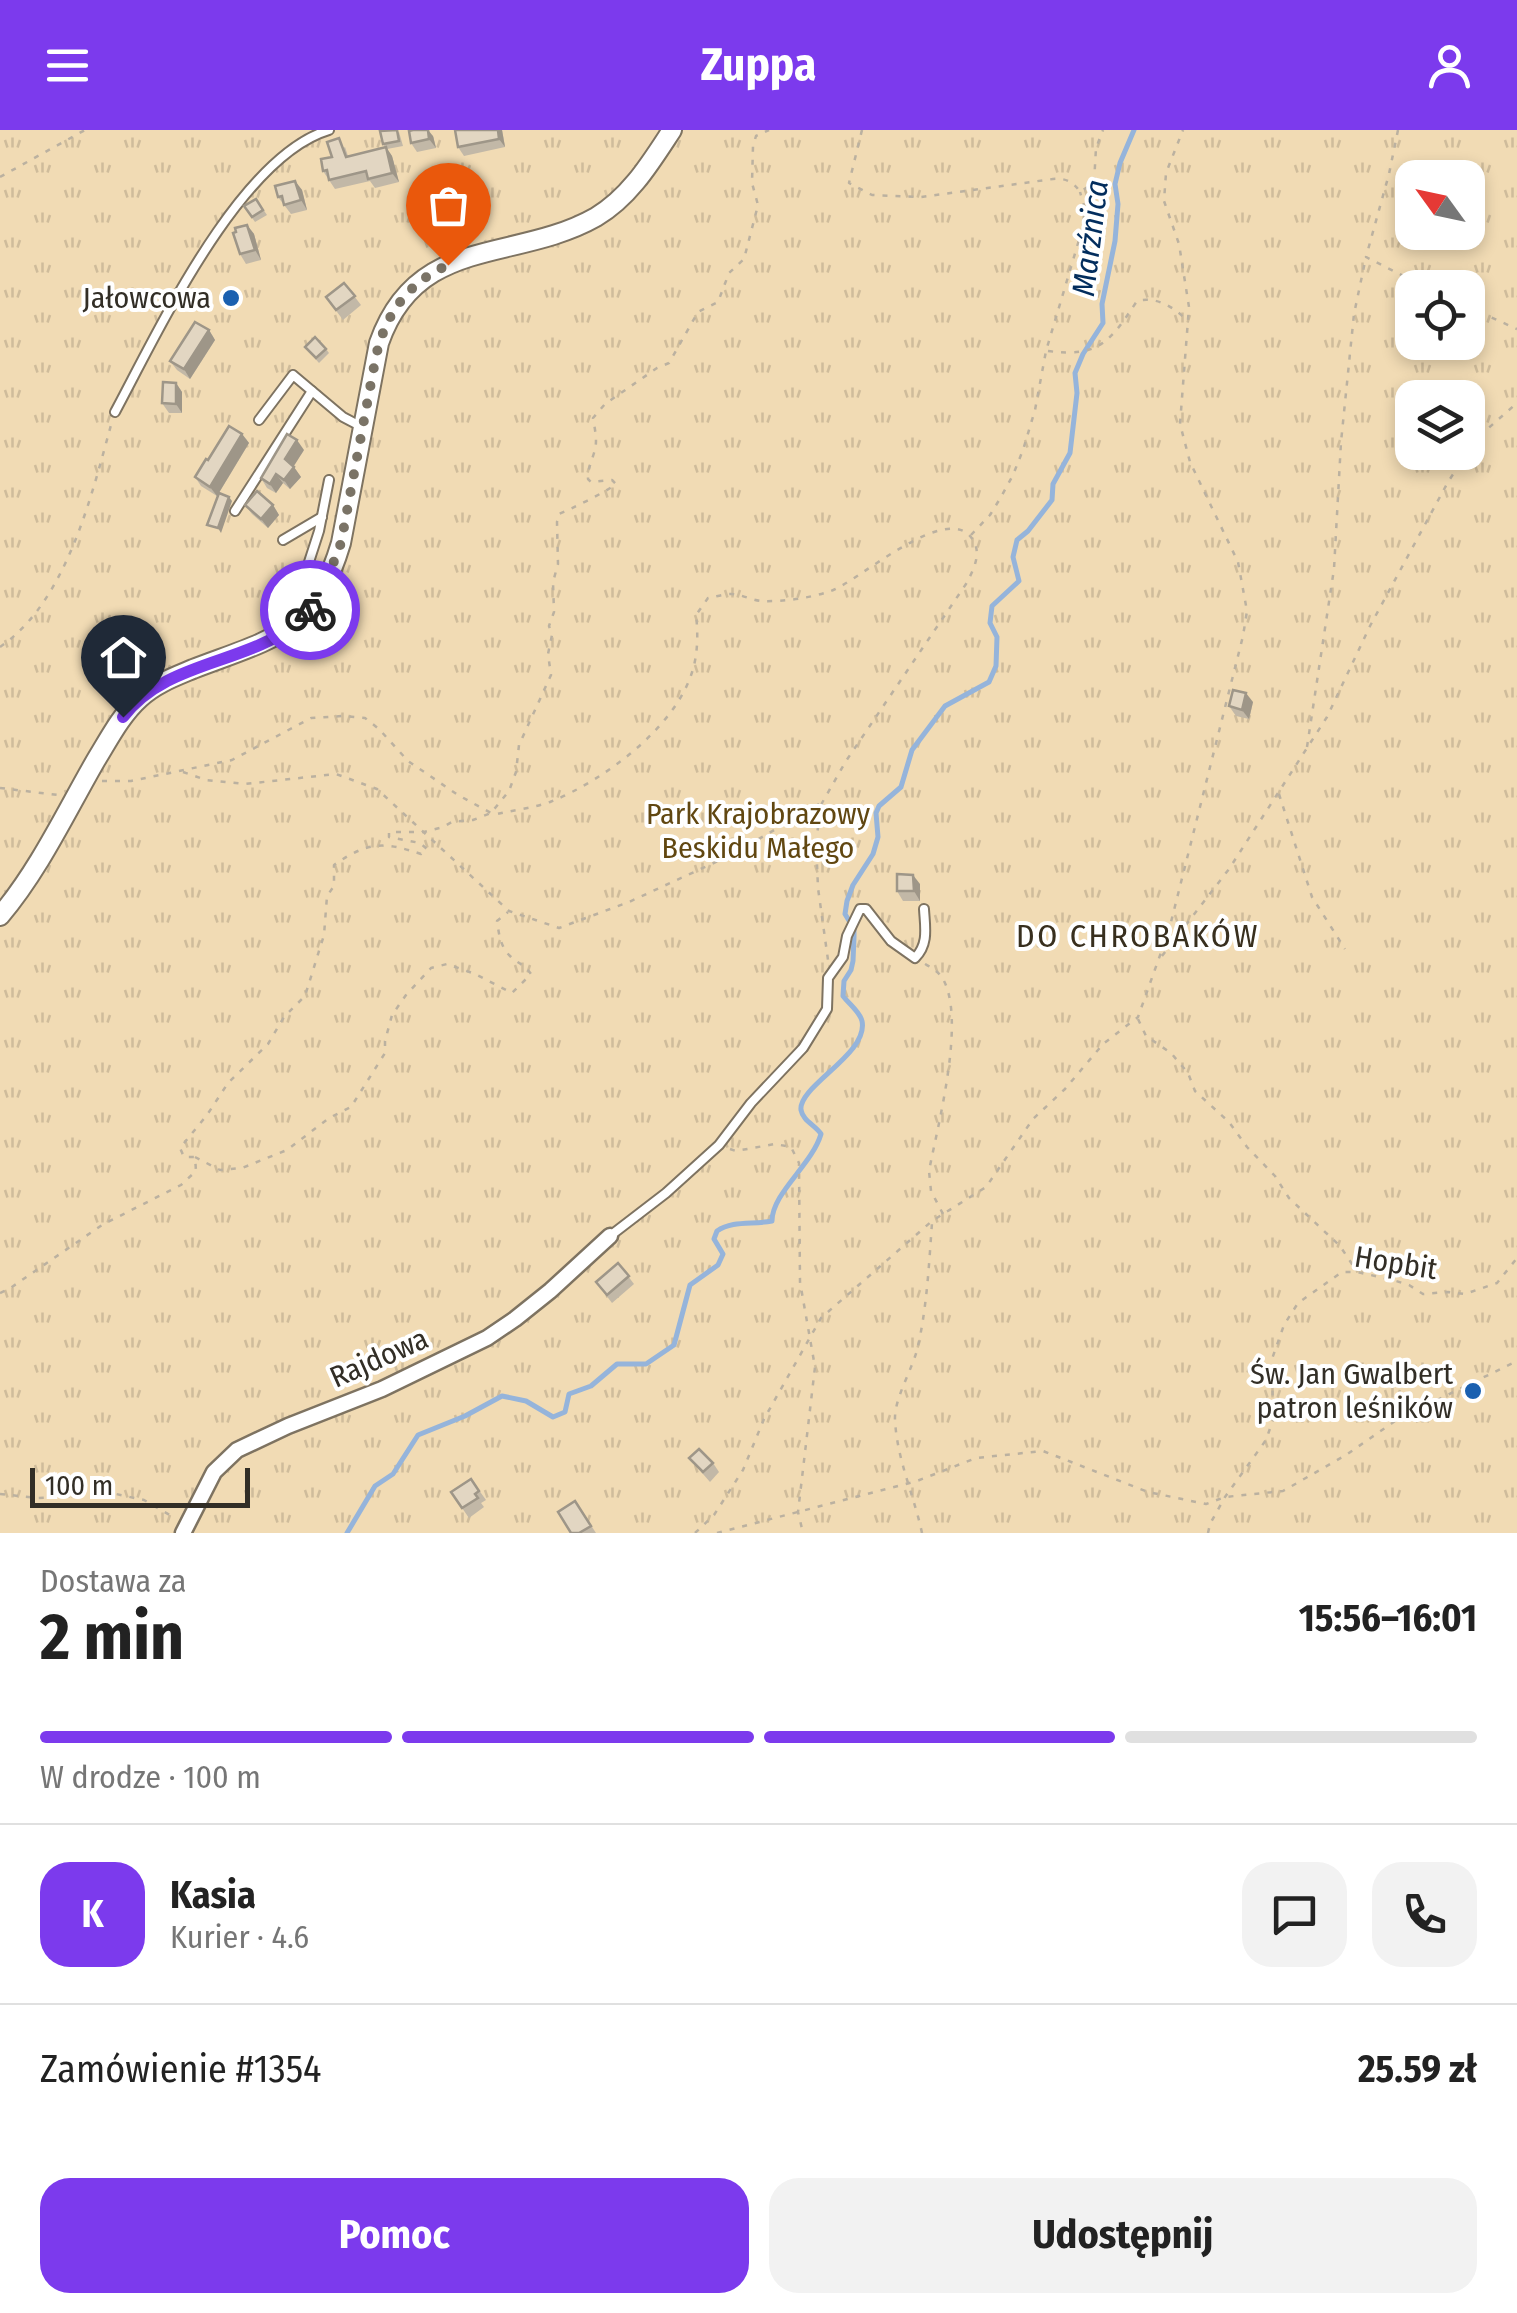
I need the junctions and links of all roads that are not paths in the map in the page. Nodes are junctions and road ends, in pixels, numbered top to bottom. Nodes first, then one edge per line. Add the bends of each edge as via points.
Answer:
1 (329, 130) edge
2 (672, 130) edge
3 (312, 391) junction
4 (115, 412) road end
5 (259, 420) dead end
6 (364, 428) junction
7 (329, 480) dead end
8 (235, 511) dead end
9 (322, 517) junction
10 (283, 540) dead end
11 (272, 638) junction
12 (924, 909) dead end
13 (0, 916) edge
14 (610, 1236) joint
15 (185, 1529) edge

1 - 4 lane via 286,152 241,200 184,285
2 - 6 street via 629,190 596,217 448,265 405,294 379,343
3 - 5 lane via 293,375
3 - 6 lane
3 - 8 lane
6 - 11 street via 331,574 308,613
7 - 9 lane
9 - 10 lane
9 - 11 lane via 308,565
11 - 13 street via 141,696
12 - 14 lane via 926,940 915,958 860,909 828,978 826,1009 803,1048 719,1145
14 - 15 street, Rajdowa via 487,1338 237,1450 214,1472

